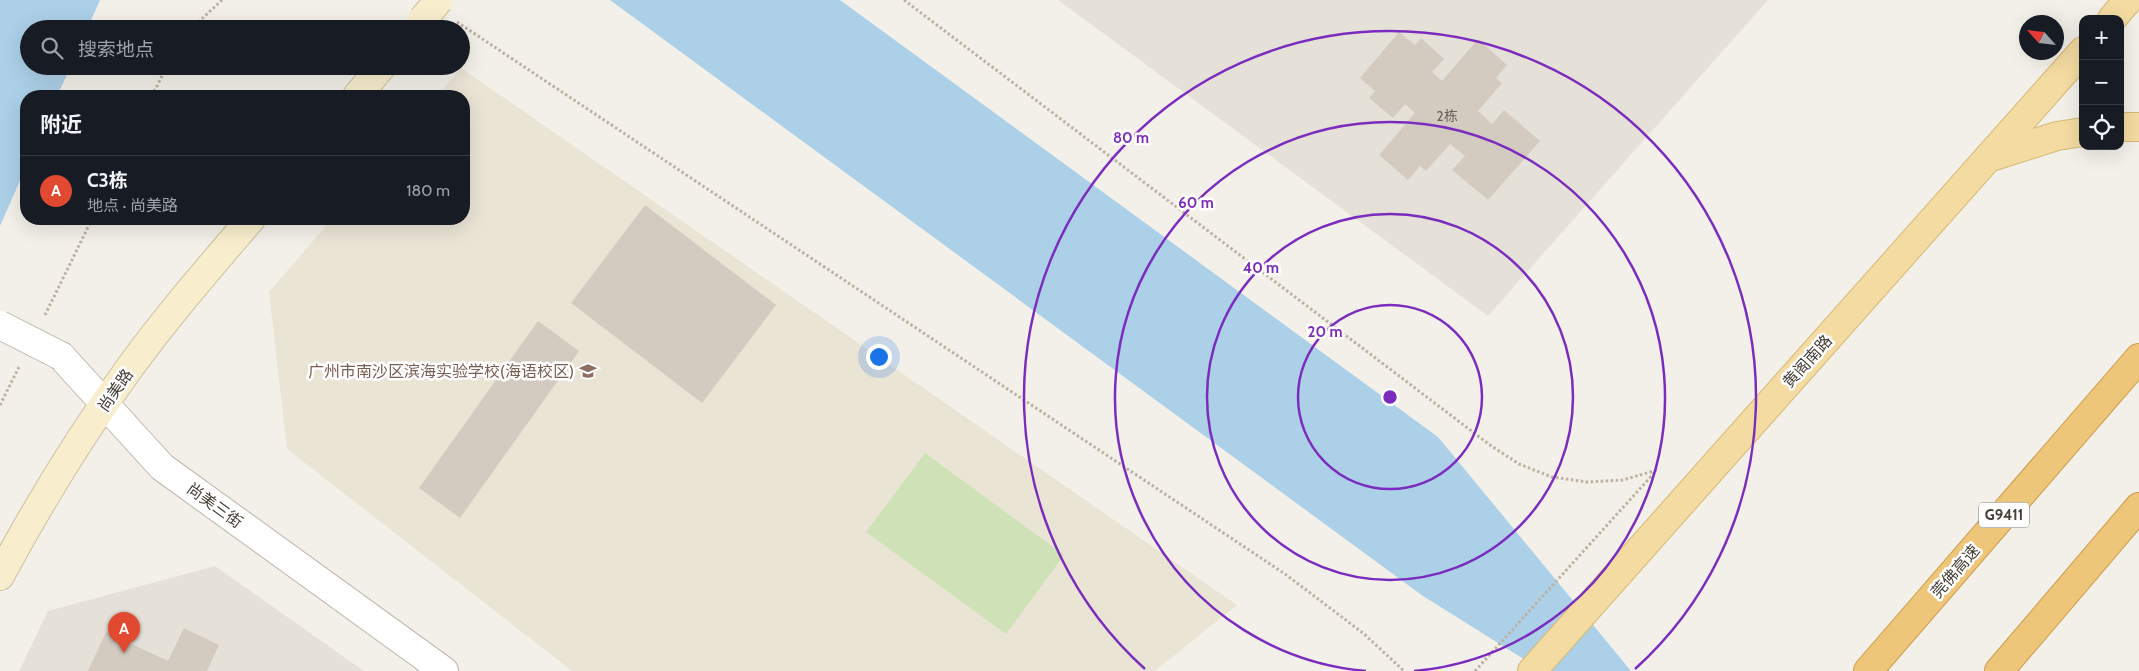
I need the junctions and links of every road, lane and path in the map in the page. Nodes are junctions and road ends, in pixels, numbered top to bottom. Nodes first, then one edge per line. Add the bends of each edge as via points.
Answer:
1 (222, 0) edge
2 (904, 0) edge
3 (2128, 0) edge
4 (2115, 15) edge
5 (201, 20) edge
6 (470, 41) edge
7 (2079, 56) edge
8 (162, 75) edge
9 (374, 75) edge
10 (155, 90) edge
11 (361, 90) edge
12 (2124, 127) edge
13 (2139, 127) edge
14 (2079, 133) edge
15 (1988, 158) junction
16 (89, 225) edge
17 (246, 225) edge
18 (44, 316) dead end
19 (0, 324) edge
20 (2139, 358) edge
21 (22, 360) dead end
22 (104, 404) junction
23 (0, 405) edge
24 (2139, 507) edge
25 (0, 576) edge
26 (444, 671) edge
27 (1404, 671) edge
28 (1476, 671) edge
29 (1532, 671) edge
30 (1868, 671) edge
31 (1999, 671) edge

1 - 5 path
2 - 28 path via 1519,464 1552,477 1587,482 1623,480 1657,470
3 - 4 main road
6 - 27 path via 1285,574 1363,633
7 - 15 main road, 黄阁南路
8 - 10 path
9 - 11 street
12 - 13 main road
14 - 15 main road via 2057,136
15 - 29 main road, 黄阁南路
16 - 18 path
17 - 22 street, 尚美路 via 171,314
19 - 22 street, 尚美三街, bridge via 61,356
20 - 30 highway, 莞佛高速 / G9411
21 - 23 path
22 - 25 street, 尚美路
22 - 26 street, 尚美三街 via 162,467
24 - 31 highway

